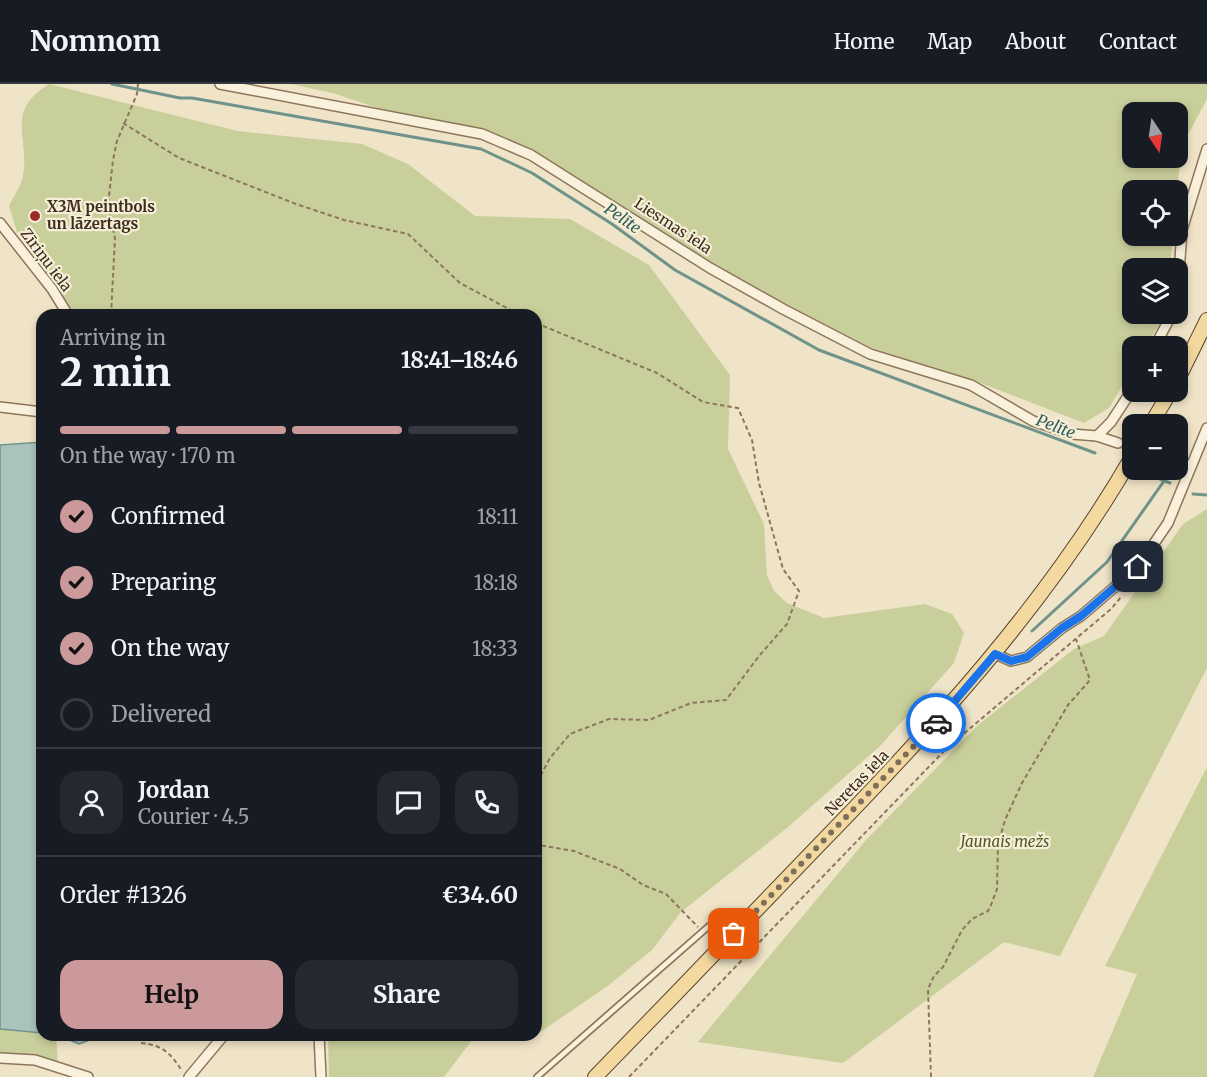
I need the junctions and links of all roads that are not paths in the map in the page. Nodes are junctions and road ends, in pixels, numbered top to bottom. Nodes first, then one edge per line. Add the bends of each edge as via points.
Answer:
1 (220, 84) edge
2 (1207, 148) edge
3 (0, 223) edge
4 (1180, 258) edge
5 (64, 309) edge
6 (1207, 320) edge
7 (1188, 359) edge
8 (1124, 402) edge
9 (0, 407) edge
10 (36, 411) edge
11 (1207, 428) edge
12 (1096, 436) junction
13 (1118, 443) tunnel mouth
14 (1188, 465) edge
15 (1191, 466) junction
16 (1122, 472) edge
17 (995, 654) junction
18 (709, 926) dead end
19 (219, 1041) edge
20 (319, 1041) edge
21 (0, 1058) edge
22 (88, 1077) edge
23 (189, 1077) edge
24 (321, 1077) edge
25 (537, 1077) edge
26 (596, 1077) edge

1 - 12 street, Liesmas iela via 482,134 531,155 710,268 870,354 971,385 1033,421 1072,434
2 - 4 street via 1182,230
3 - 5 street, Zīriņu iela
6 - 7 main road
8 - 12 street
9 - 10 street
11 - 15 street
12 - 13 street, Liesmas iela
14 - 15 street
15 - 17 street via 1168,523 1138,567 1027,657 1011,661
16 - 17 main road, Neretas iela via 1049,585
17 - 26 main road, Neretas iela via 908,754
18 - 25 lane
19 - 23 street
20 - 24 street
21 - 22 street via 35,1060

